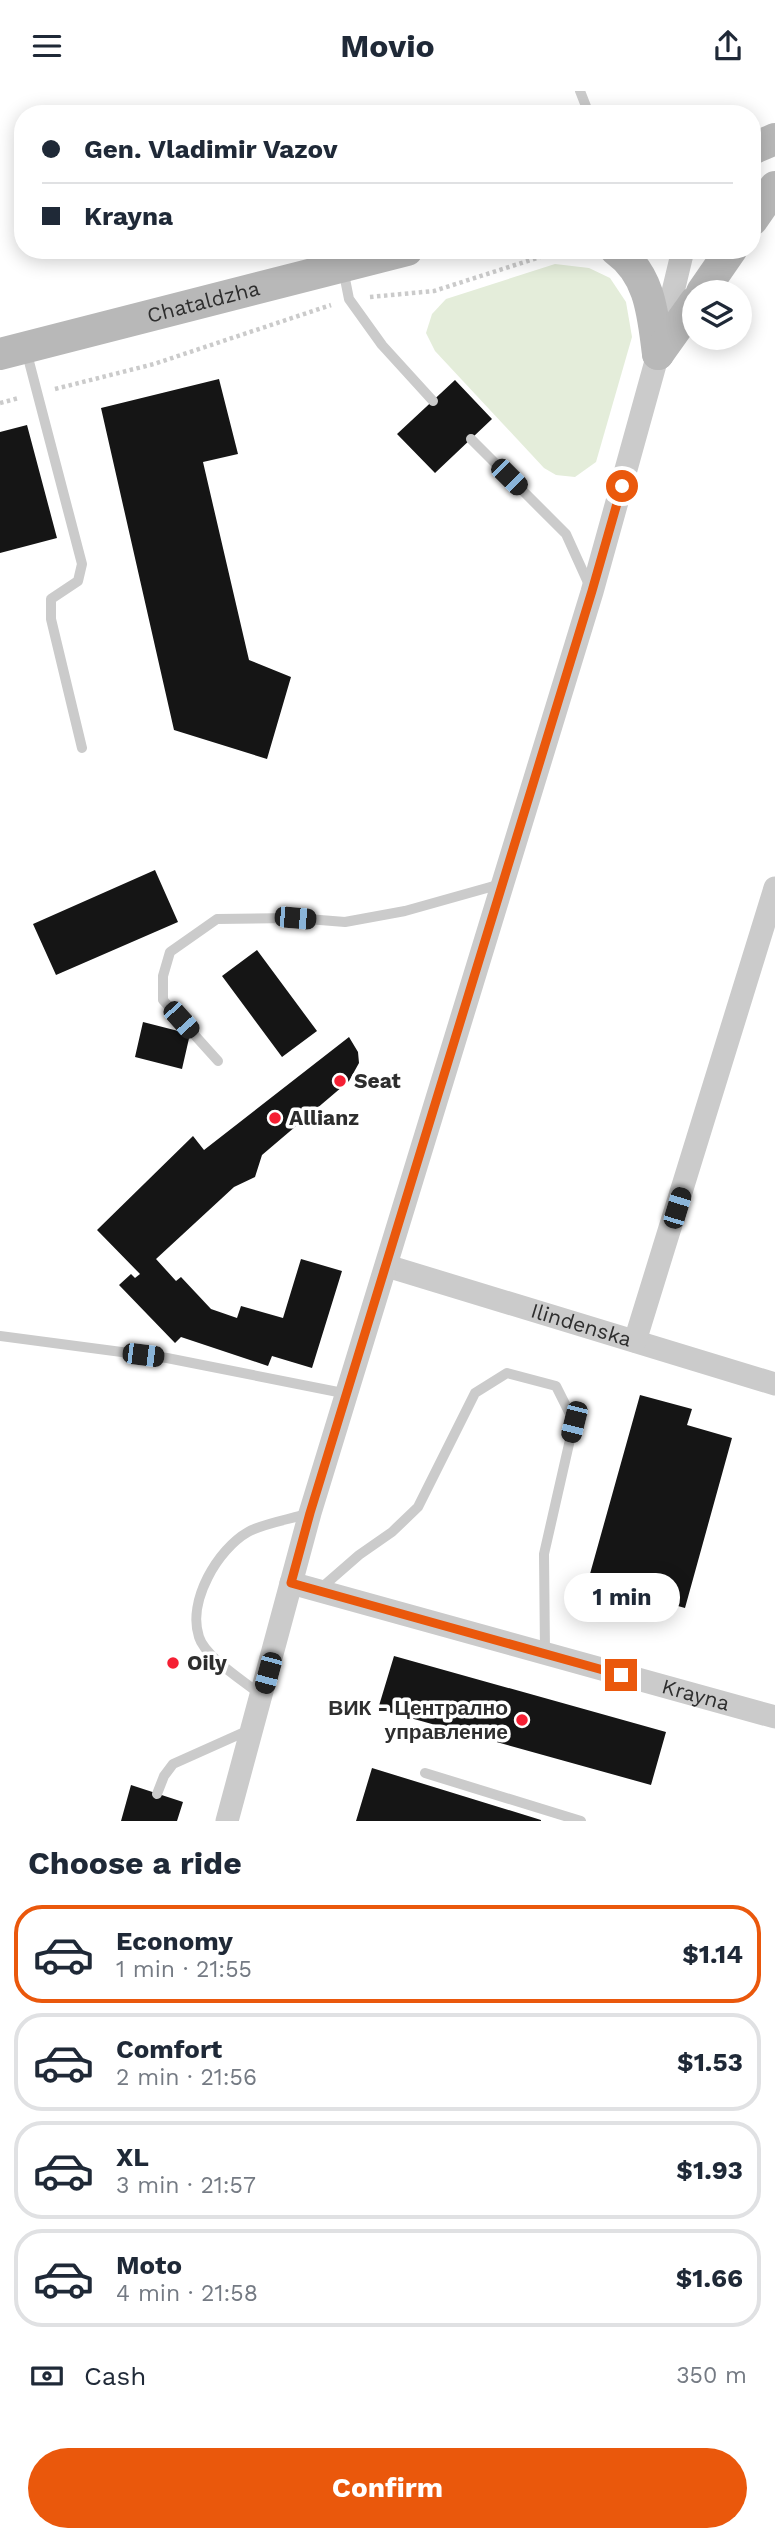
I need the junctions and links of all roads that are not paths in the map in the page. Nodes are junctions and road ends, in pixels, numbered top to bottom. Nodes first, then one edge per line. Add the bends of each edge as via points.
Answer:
1 (775, 187) edge
2 (761, 207) edge
3 (373, 259) edge
4 (626, 259) edge
5 (681, 259) edge
6 (725, 259) edge
7 (342, 267) junction
8 (710, 280) edge
9 (682, 320) edge
10 (13, 351) edge
11 (658, 354) junction
12 (433, 401) dead end
13 (471, 439) dead end
14 (592, 591) junction
15 (82, 748) dead end
16 (503, 883) junction
17 (775, 888) edge
18 (218, 1061) dead end
19 (387, 1266) junction
20 (0, 1336) edge
21 (635, 1341) junction
22 (775, 1384) edge
23 (348, 1394) junction
24 (310, 1513) junction
25 (291, 1583) junction
26 (318, 1591) junction
27 (545, 1653) junction
28 (262, 1695) junction
29 (775, 1717) edge
30 (252, 1729) junction
31 (425, 1773) dead end
32 (157, 1794) dead end
33 (227, 1821) edge
34 (581, 1821) edge

1 - 2 main road
3 - 7 main road, Chataldzha
4 - 11 main road via 649,294
5 - 11 street
6 - 8 main road
7 - 10 main road, Chataldzha
7 - 12 lane via 349,299 382,345
9 - 11 main road
10 - 15 lane via 38,393 82,564 78,581 51,599 51,619
11 - 14 street
13 - 14 lane via 566,534
14 - 16 street
16 - 18 lane via 405,911 345,922 217,919 170,952 163,1000
16 - 19 street
17 - 21 street
19 - 21 street, Ilindenska
19 - 23 street
20 - 23 lane via 167,1358
21 - 22 street, Ilindenska
23 - 24 street
24 - 25 street
24 - 28 lane via 249,1531 231,1546 201,1589 196,1611 199,1637 209,1653
25 - 26 street, Krayna
25 - 28 street
26 - 27 street, Krayna
26 - 27 lane via 418,1507 475,1393 507,1373 546,1381 556,1386 574,1422 544,1554
27 - 29 street, Krayna
28 - 30 street
30 - 32 lane via 173,1764
30 - 33 street
31 - 34 lane

